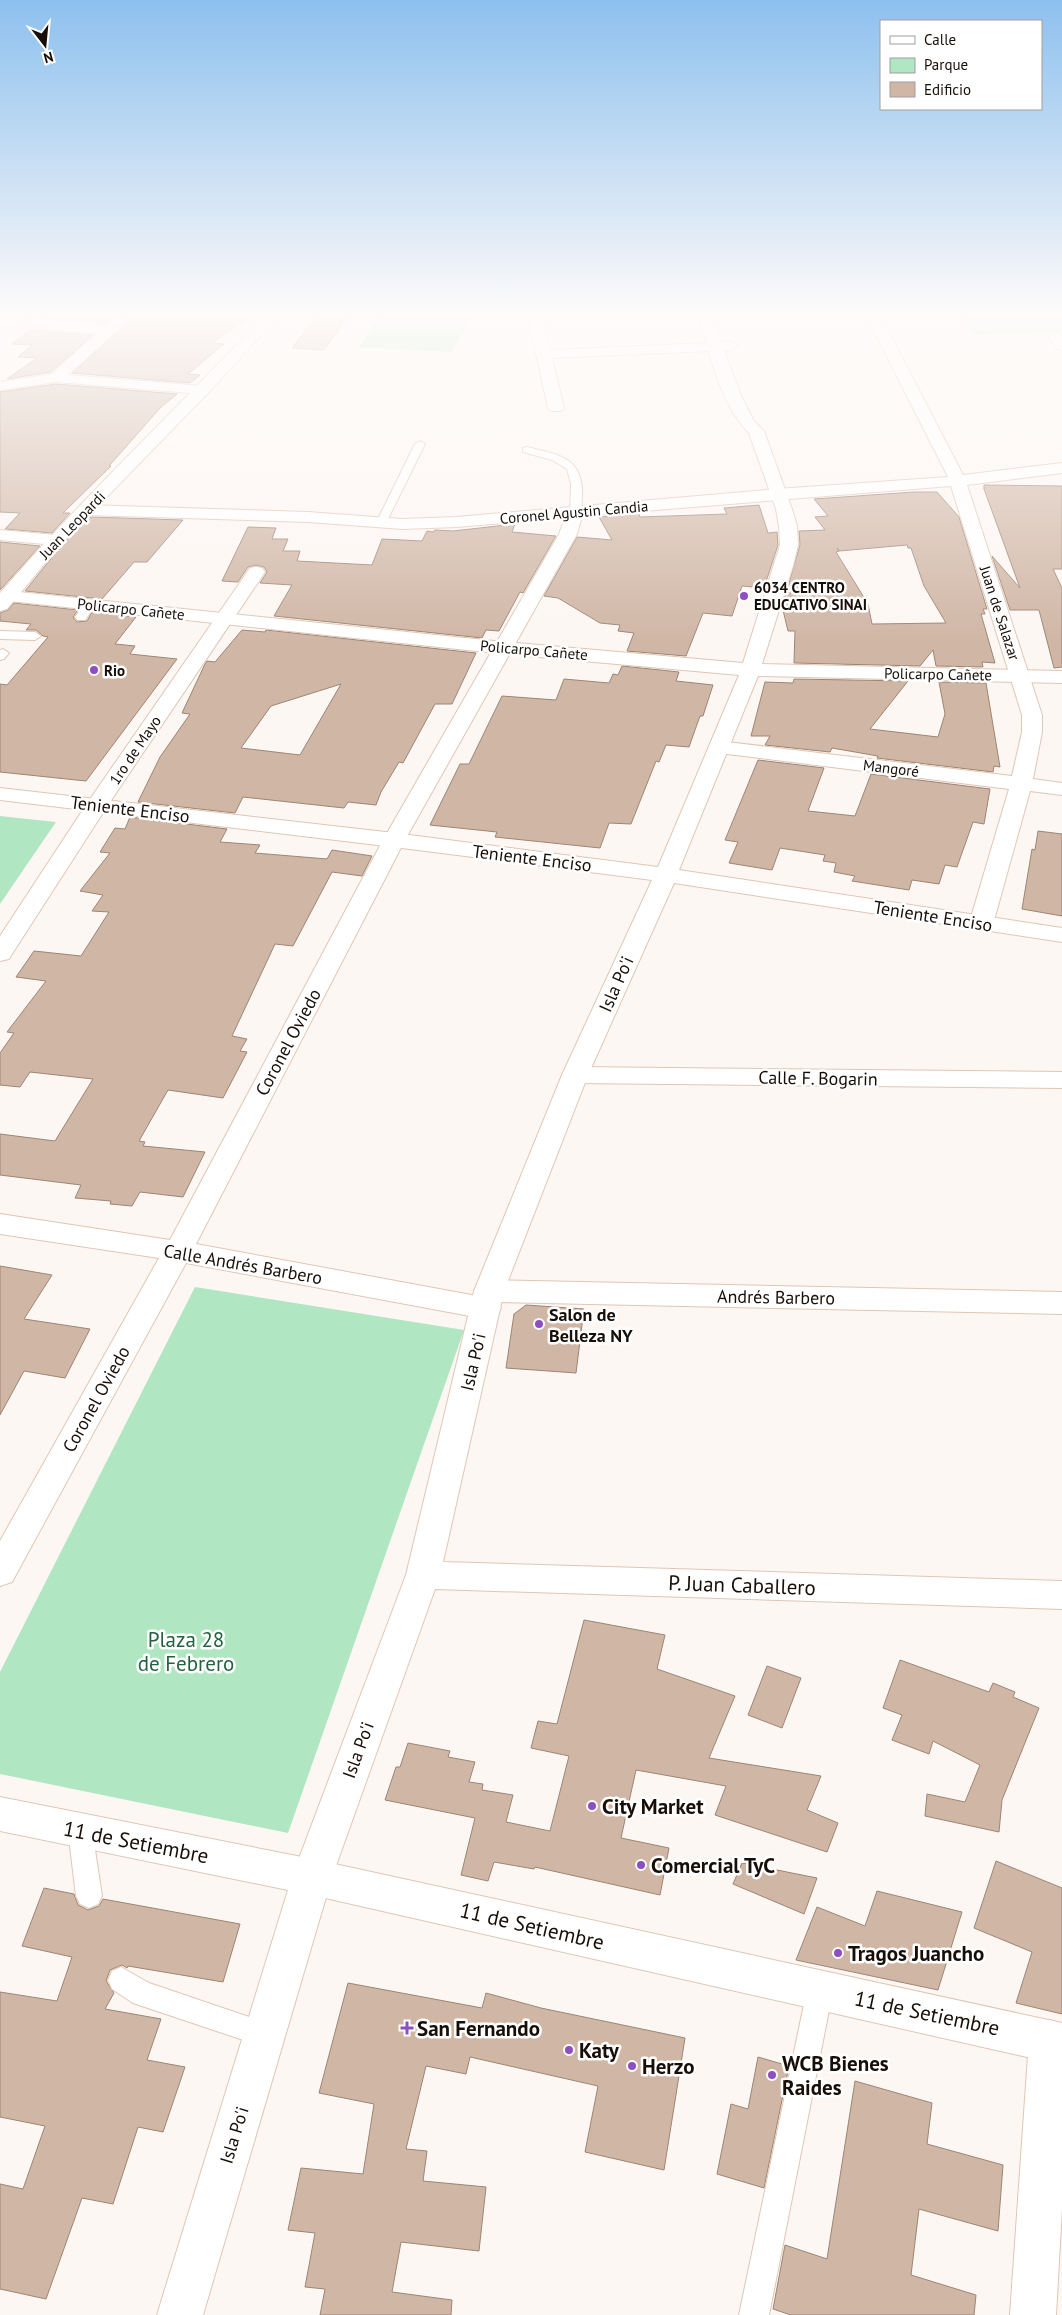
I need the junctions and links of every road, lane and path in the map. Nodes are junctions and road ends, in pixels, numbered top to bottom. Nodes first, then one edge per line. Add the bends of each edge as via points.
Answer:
1 (169, 425) edge
2 (749, 425) edge
3 (757, 425) edge
4 (929, 425) edge
5 (756, 431) junction
6 (420, 444) dead end
7 (527, 450) dead end
8 (1062, 468) edge
9 (958, 481) junction
10 (776, 494) junction
11 (86, 510) junction
12 (575, 512) junction
13 (381, 523) junction
14 (0, 535) edge
15 (55, 540) junction
16 (256, 572) dead end
17 (4, 600) edge
18 (223, 619) junction
19 (0, 636) edge
20 (35, 636) dead end
21 (504, 648) junction
22 (751, 670) junction
23 (1020, 676) junction
24 (1062, 677) edge
25 (719, 747) junction
26 (1022, 784) junction
27 (1062, 789) edge
28 (0, 794) edge
29 (97, 805) junction
30 (394, 840) junction
31 (666, 875) junction
32 (981, 924) junction
33 (1062, 936) edge
34 (0, 954) edge
35 (575, 1075) junction
36 (1062, 1080) edge
37 (0, 1224) edge
38 (178, 1251) junction
39 (488, 1300) junction
40 (1062, 1303) edge
41 (0, 1572) edge
42 (423, 1574) junction
43 (1062, 1595) edge
44 (0, 1814) edge
45 (80, 1830) junction
46 (312, 1877) junction
47 (89, 1896) dead end
48 (120, 1980) dead end
49 (820, 1990) junction
50 (264, 2034) junction
51 (1056, 2042) edge
52 (180, 2315) edge
53 (754, 2315) edge
54 (1033, 2315) edge

1 - 11 street, Juan Leopardi
2 - 5 street, Isla Po'i
3 - 5 street, Isla Po'i
4 - 9 street, Juan de Salazar
5 - 10 street, Isla Po'i
6 - 13 lane
7 - 12 lane via 568,463 575,472 578,484
8 - 9 street, Coronel Agustin Candia
9 - 10 street, Coronel Agustin Candia
9 - 23 street, Juan de Salazar
10 - 12 street, Coronel Agustin Candia
10 - 22 street, Isla Po'i via 784,509 789,545
11 - 13 street, Coronel Agustin Candia via 308,517
11 - 15 street, Juan Leopardi
12 - 13 street, Coronel Agustin Candia via 457,522
12 - 21 street, Coronel Oviedo via 568,534
14 - 15 street
15 - 17 street, Juan Leopardi
16 - 18 street, 1ro de Mayo
17 - 18 street, Policarpo Cañete via 86,610
18 - 21 street, Policarpo Cañete
18 - 29 street, 1ro de Mayo
19 - 20 lane
21 - 22 street, Policarpo Cañete
21 - 30 street, Coronel Oviedo
22 - 23 street, Policarpo Cañete
22 - 25 street, Isla Po'i
23 - 24 street, Policarpo Cañete
23 - 26 street, Juan de Salazar via 1032,715
25 - 26 street, Mangoré
25 - 31 street, Isla Po'i
26 - 27 street, Mangoré
26 - 32 street, Juan de Salazar
28 - 29 street, Teniente Enciso
29 - 30 street, Teniente Enciso
29 - 34 street, 1ro de Mayo
30 - 31 street, Teniente Enciso
30 - 38 street, Coronel Oviedo
31 - 32 street, Teniente Enciso
31 - 35 street, Isla Po'i
32 - 33 street, Teniente Enciso
35 - 36 street, Calle F. Bogarin
35 - 39 street, Isla Po'i
37 - 38 street, Calle Andrés Barbero
38 - 39 street, Calle Andrés Barbero
38 - 41 street, Coronel Oviedo
39 - 40 street, Andrés Barbero
39 - 42 street, Isla Po'i
42 - 43 street, P. Juan Caballero
42 - 46 street, Isla Po'i
44 - 45 street, 11 de Setiembre
45 - 46 street, 11 de Setiembre
45 - 47 lane
46 - 49 street, 11 de Setiembre
46 - 50 street, Isla Po'i
48 - 50 lane via 142,1994
49 - 51 street, 11 de Setiembre
49 - 53 lane
50 - 52 street, Isla Po'i
51 - 54 street

